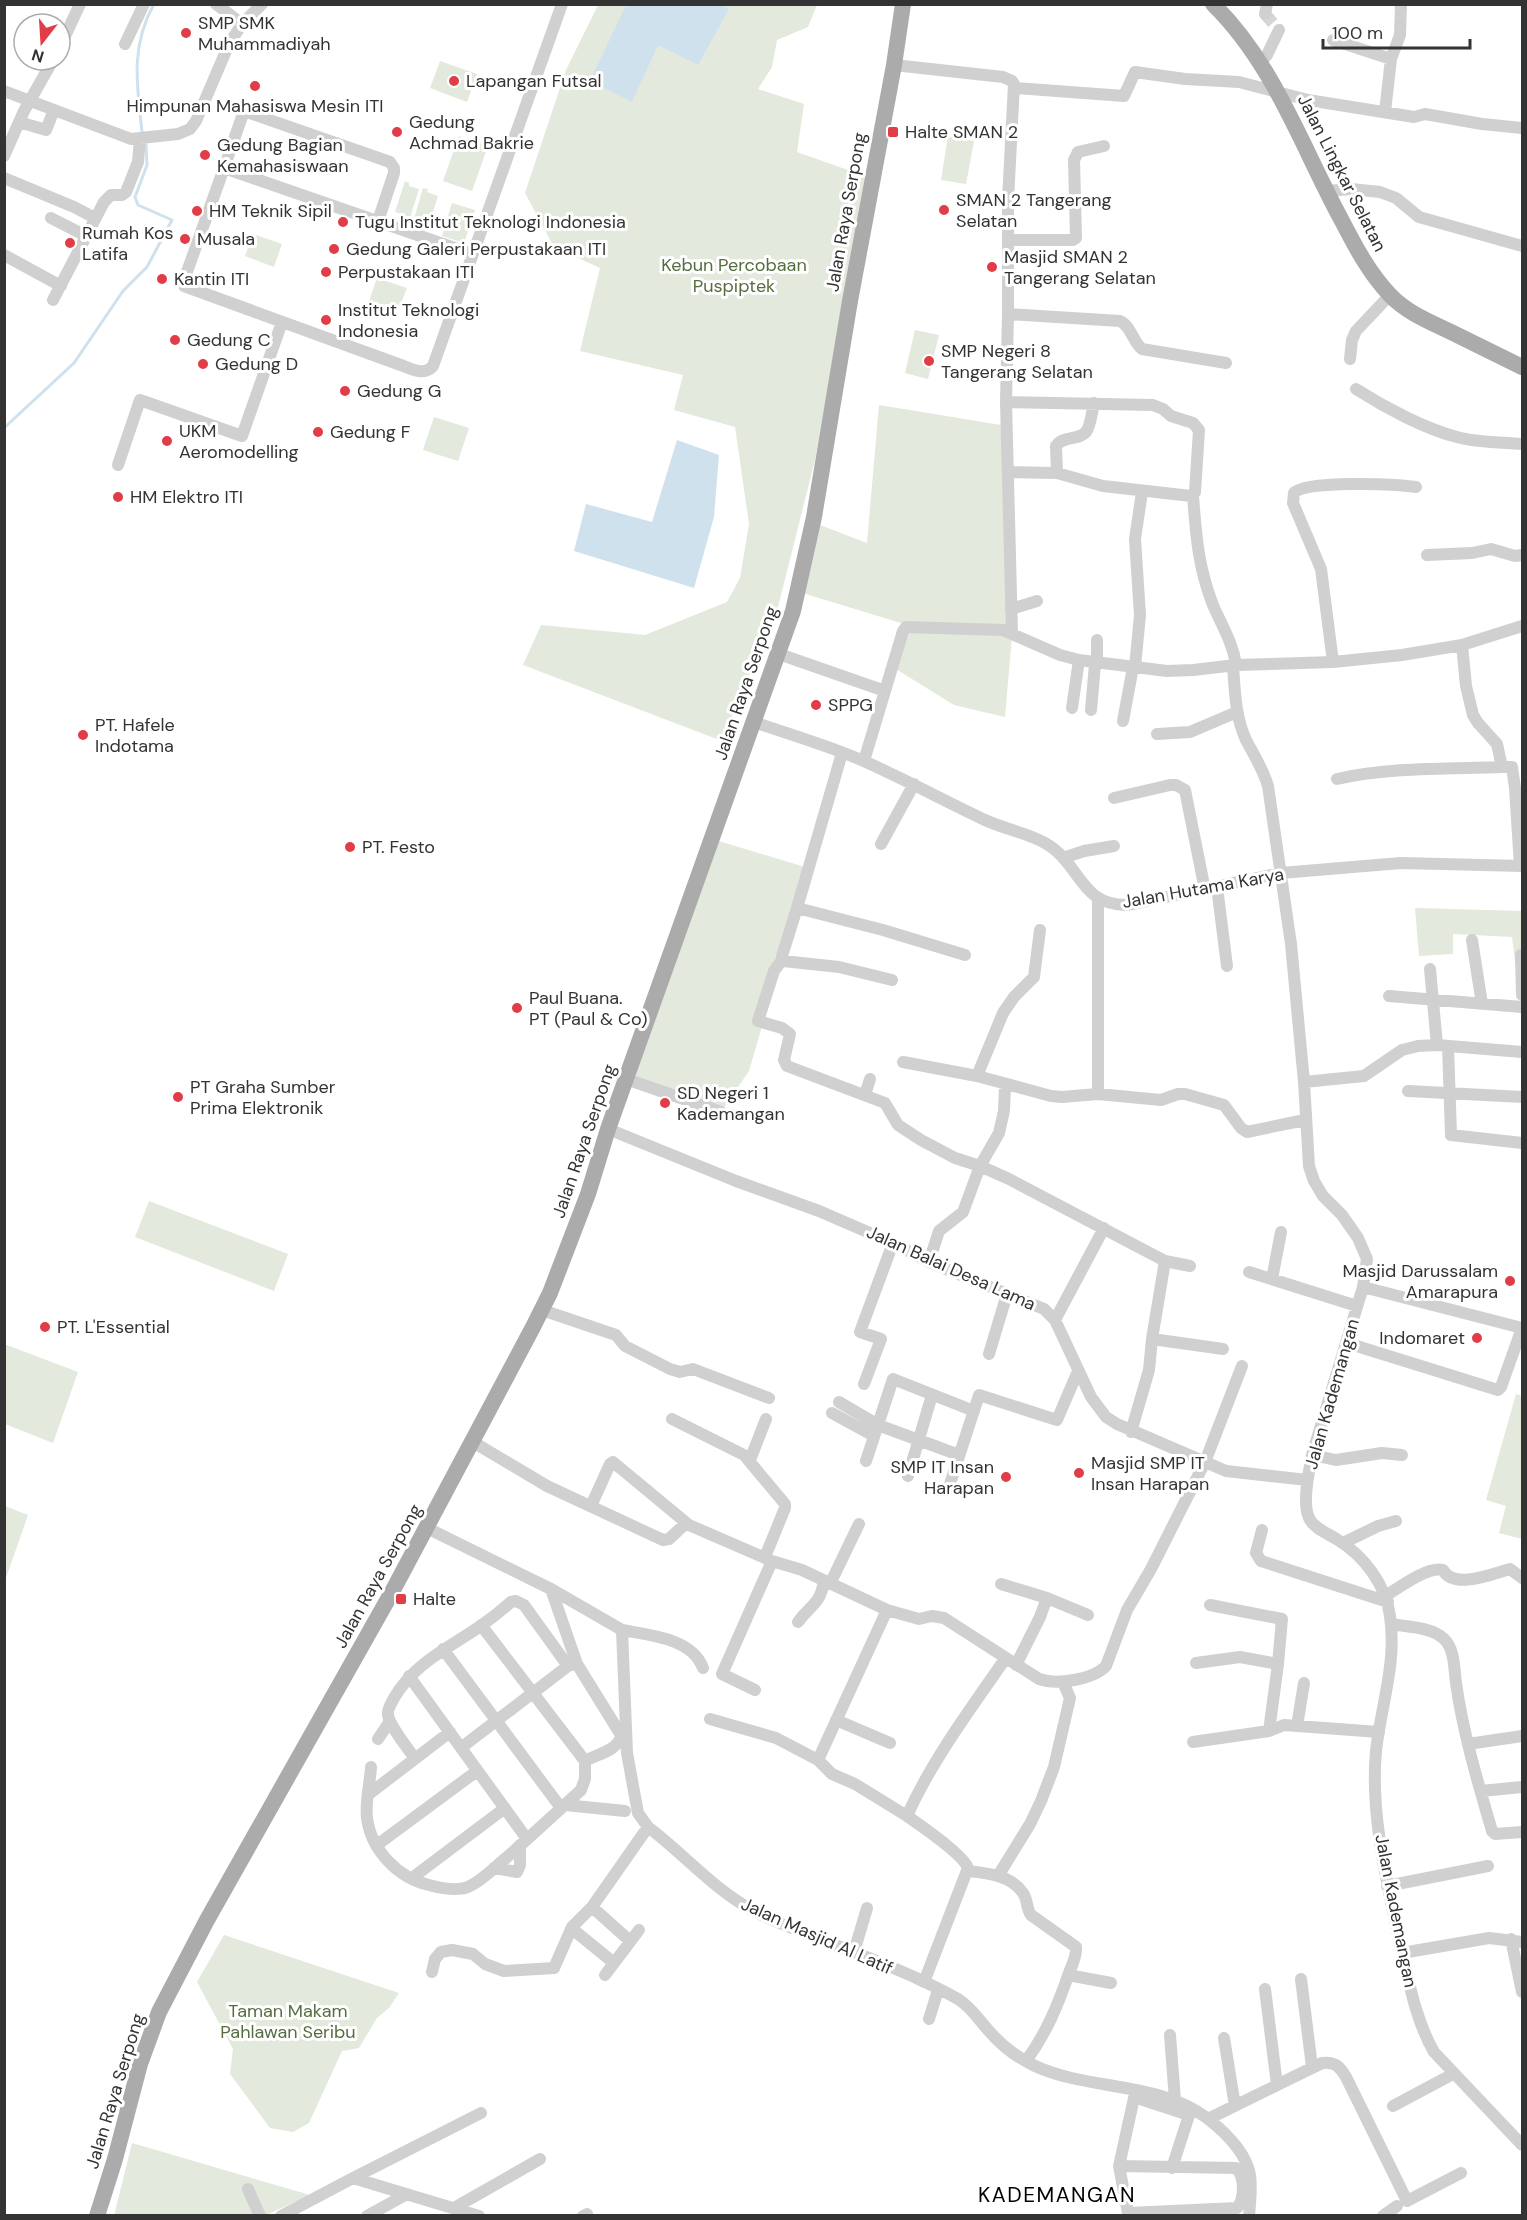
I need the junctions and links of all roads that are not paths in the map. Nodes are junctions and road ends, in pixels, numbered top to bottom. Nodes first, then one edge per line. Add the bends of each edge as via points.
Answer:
1 (80, 4) edge
2 (144, 4) edge
3 (216, 4) edge
4 (262, 4) edge
5 (562, 4) edge
6 (903, 4) edge
7 (1213, 4) edge
8 (1401, 4) edge
9 (72, 21) edge
10 (242, 24) junction
11 (1279, 30) dead end
12 (1333, 40) dead end
13 (125, 44) dead end
14 (1391, 59) junction
15 (1261, 62) junction
16 (894, 65) junction
17 (47, 72) edge
18 (1015, 88) junction
19 (4, 91) edge
20 (1278, 92) junction
21 (31, 101) junction
22 (54, 110) junction
23 (1385, 112) junction
24 (19, 122) junction
25 (1522, 128) edge
26 (145, 138) junction
27 (1104, 146) dead end
28 (4, 156) edge
29 (224, 168) junction
30 (4, 178) edge
31 (1326, 191) junction
32 (51, 218) dead end
33 (95, 218) junction
34 (378, 221) junction
35 (86, 236) junction
36 (1008, 240) junction
37 (1522, 246) edge
38 (472, 254) junction
39 (5, 256) edge
40 (61, 286) junction
41 (1390, 295) junction
42 (53, 300) dead end
43 (1008, 314) junction
44 (282, 322) junction
45 (1350, 359) dead end
46 (1226, 363) dead end
47 (1522, 367) edge
48 (1356, 389) dead end
49 (1006, 402) junction
50 (1094, 403) junction
51 (1522, 444) edge
52 (118, 465) dead end
53 (1008, 472) junction
54 (1057, 473) junction
55 (1416, 487) dead end
56 (1142, 492) junction
57 (1193, 496) junction
58 (1427, 555) dead end
59 (1522, 555) edge
60 (1037, 601) dead end
61 (1011, 609) junction
62 (1522, 626) edge
63 (1012, 633) junction
64 (1097, 640) dead end
65 (1462, 645) junction
66 (779, 654) junction
67 (1078, 660) junction
68 (1333, 662) junction
69 (1096, 664) junction
70 (1235, 665) junction
71 (1134, 667) junction
72 (885, 691) junction
73 (1071, 708) dead end
74 (1091, 710) dead end
75 (1237, 712) junction
76 (1123, 721) dead end
77 (754, 722) junction
78 (1157, 734) dead end
79 (842, 753) junction
80 (864, 761) junction
81 (1502, 767) junction
82 (1336, 779) dead end
83 (914, 784) junction
84 (1114, 798) dead end
85 (881, 844) dead end
86 (1114, 846) dead end
87 (1063, 858) junction
88 (1521, 866) edge
89 (1281, 873) junction
90 (1211, 889) junction
91 (1098, 899) junction
92 (797, 908) junction
93 (1040, 930) dead end
94 (1472, 940) dead end
95 (965, 955) dead end
96 (1521, 955) edge
97 (783, 960) junction
98 (1227, 966) dead end
99 (1430, 969) dead end
100 (892, 980) dead end
101 (1522, 994) edge
102 (1389, 996) dead end
103 (1433, 998) junction
104 (1482, 1004) junction
105 (1522, 1007) edge
106 (1443, 1045) junction
107 (1522, 1052) edge
108 (903, 1062) dead end
109 (977, 1076) junction
110 (626, 1079) junction
111 (870, 1079) dead end
112 (1304, 1082) junction
113 (1005, 1085) junction
114 (1408, 1091) dead end
115 (1451, 1092) junction
116 (1098, 1094) junction
117 (865, 1095) junction
118 (1522, 1097) edge
119 (721, 1112) dead end
120 (1305, 1120) junction
121 (608, 1129) junction
122 (1522, 1143) edge
123 (980, 1166) junction
124 (1104, 1228) junction
125 (1281, 1232) dead end
126 (893, 1243) junction
127 (1166, 1261) junction
128 (929, 1262) junction
129 (1190, 1266) dead end
130 (1249, 1272) dead end
131 (1272, 1279) junction
132 (1363, 1287) junction
133 (1007, 1294) junction
134 (1357, 1306) junction
135 (542, 1310) junction
136 (1055, 1320) junction
137 (1522, 1328) edge
138 (1152, 1339) junction
139 (1347, 1343) junction
140 (1223, 1349) dead end
141 (989, 1354) dead end
142 (1242, 1366) dead end
143 (1078, 1371) junction
144 (864, 1384) dead end
145 (932, 1395) junction
146 (769, 1398) dead end
147 (836, 1407) dead end
148 (974, 1411) junction
149 (672, 1419) dead end
150 (766, 1419) dead end
151 (876, 1431) junction
152 (1131, 1432) junction
153 (919, 1440) junction
154 (473, 1442) junction
155 (959, 1455) junction
156 (1312, 1455) junction
157 (1402, 1455) dead end
158 (750, 1460) junction
159 (866, 1461) dead end
160 (1205, 1462) junction
161 (908, 1476) dead end
162 (1307, 1480) junction
163 (948, 1490) dead end
164 (591, 1506) junction
165 (1396, 1521) dead end
166 (859, 1524) dead end
167 (689, 1525) junction
168 (427, 1528) junction
169 (1262, 1530) dead end
170 (1343, 1543) junction
171 (768, 1559) junction
172 (1522, 1578) edge
173 (827, 1582) junction
174 (1001, 1584) dead end
175 (551, 1589) junction
176 (1047, 1598) junction
177 (1388, 1598) junction
178 (1210, 1605) dead end
179 (887, 1610) junction
180 (1088, 1615) dead end
181 (798, 1622) dead end
182 (1391, 1624) junction
183 (481, 1625) junction
184 (622, 1630) junction
185 (443, 1648) junction
186 (1005, 1659) junction
187 (1196, 1663) dead end
188 (1278, 1664) junction
189 (573, 1665) junction
190 (1016, 1665) junction
191 (703, 1668) dead end
192 (409, 1676) junction
193 (1063, 1682) junction
194 (1304, 1683) dead end
195 (755, 1690) dead end
196 (533, 1694) junction
197 (710, 1719) dead end
198 (495, 1720) junction
199 (836, 1720) junction
200 (390, 1721) junction
201 (1297, 1726) junction
202 (1269, 1731) junction
203 (450, 1732) junction
204 (1379, 1732) junction
205 (1522, 1736) edge
206 (378, 1739) dead end
207 (1193, 1742) dead end
208 (890, 1743) dead end
209 (1468, 1744) junction
210 (462, 1747) junction
211 (415, 1759) junction
212 (818, 1760) junction
213 (585, 1761) junction
214 (371, 1767) dead end
215 (477, 1771) junction
216 (1522, 1787) edge
217 (1481, 1791) junction
218 (369, 1794) junction
219 (563, 1807) junction
220 (505, 1808) junction
221 (625, 1811) dead end
222 (907, 1816) junction
223 (648, 1827) junction
224 (1522, 1832) edge
225 (524, 1842) junction
226 (377, 1845) junction
227 (1488, 1866) dead end
228 (494, 1868) junction
229 (967, 1871) junction
230 (998, 1876) junction
231 (412, 1878) junction
232 (1387, 1886) junction
233 (592, 1907) junction
234 (867, 1908) dead end
235 (639, 1930) dead end
236 (576, 1932) dead end
237 (630, 1941) junction
238 (1517, 1941) edge
239 (854, 1952) junction
240 (1402, 1953) junction
241 (614, 1963) junction
242 (432, 1972) dead end
243 (605, 1975) dead end
244 (1068, 1975) junction
245 (1301, 1979) dead end
246 (924, 1982) junction
247 (1111, 1983) dead end
248 (938, 1989) junction
249 (1265, 1989) dead end
250 (1522, 1992) edge
251 (929, 2019) dead end
252 (1170, 2035) dead end
253 (1224, 2038) dead end
254 (1026, 2061) junction
255 (1312, 2067) junction
256 (1453, 2074) junction
257 (1277, 2085) junction
258 (1175, 2100) junction
259 (1235, 2106) junction
260 (1393, 2106) dead end
261 (1191, 2112) junction
262 (481, 2113) dead end
263 (1208, 2119) junction
264 (1522, 2145) edge
265 (540, 2159) dead end
266 (1119, 2166) junction
267 (1172, 2168) junction
268 (1461, 2173) dead end
269 (353, 2178) junction
270 (248, 2189) dead end
271 (407, 2194) junction
272 (1397, 2206) dead end
273 (454, 2208) junction
274 (96, 2216) edge
275 (260, 2216) edge
276 (281, 2216) edge
277 (367, 2216) edge
278 (479, 2216) edge
279 (1249, 2216) edge
280 (1383, 2216) edge

1 - 9 street
2 - 13 street
3 - 10 street
4 - 10 street
5 - 38 street
6 - 16 main road, Jalan Raya Serpong
7 - 15 main road, Jalan Lingkar Selatan
8 - 14 street via 1400,35
10 - 26 street via 226,49 195,124 178,134
11 - 15 street
12 - 14 street
14 - 23 street
15 - 20 main road, Jalan Lingkar Selatan
16 - 18 street via 1003,77 1012,81
16 - 66 main road, Jalan Raya Serpong via 814,517
17 - 21 street
18 - 20 street via 1124,96 1135,72 1239,82
18 - 36 street
19 - 21 street
20 - 23 street via 1341,107
20 - 31 main road, Jalan Lingkar Selatan
21 - 22 street
21 - 24 street
22 - 24 street via 46,130
22 - 26 street via 124,137
23 - 25 street
24 - 28 street
26 - 33 street via 126,192 108,196
27 - 36 street via 1078,152 1074,160 1076,238
29 - 34 street
29 - 34 street via 244,111 390,162 394,168
29 - 44 street via 183,285
30 - 33 street
31 - 37 street via 1380,192 1396,198 1419,217
31 - 41 main road, Jalan Lingkar Selatan via 1360,256
32 - 35 street
33 - 35 street
34 - 38 street
35 - 40 street
36 - 43 street
38 - 44 street via 434,366 424,372
39 - 40 street
40 - 42 street
41 - 45 street via 1356,331
41 - 47 main road, Jalan Lingkar Selatan via 1409,311
43 - 46 street via 1120,321 1142,349
43 - 49 street
44 - 52 street via 242,436 140,400
48 - 51 street via 1385,408 1446,434
49 - 50 street
49 - 53 street
50 - 54 street via 1085,432 1061,440 1056,446
50 - 57 street, Jalan Kademangan via 1153,405 1197,425
53 - 54 street
53 - 61 street
54 - 56 street
55 - 68 street via 1333,484 1301,489 1294,494 1293,503 1321,569
56 - 57 street
56 - 71 street via 1135,539 1140,615
57 - 70 street, Jalan Kademangan via 1202,571 1231,641
58 - 59 street via 1491,549
60 - 61 street
61 - 63 street
62 - 65 street
63 - 67 street
63 - 72 street via 906,627
64 - 69 street
65 - 68 street
65 - 81 street via 1473,715 1497,744
66 - 72 street
66 - 77 main road, Jalan Raya Serpong
67 - 69 street
67 - 73 street
68 - 70 street
69 - 71 street
69 - 74 street
70 - 71 street via 1193,670
70 - 75 street, Jalan Kademangan
71 - 76 street
72 - 80 street
75 - 78 street via 1190,732
75 - 89 street, Jalan Kademangan via 1268,786
77 - 79 street, Jalan Hutama Karya
77 - 110 main road, Jalan Raya Serpong
79 - 80 street, Jalan Hutama Karya
79 - 92 street
80 - 83 street, Jalan Hutama Karya
81 - 82 street via 1403,771
81 - 88 street via 1512,767 1514,777
83 - 85 street
83 - 87 street, Jalan Hutama Karya via 996,825 1043,841
84 - 90 street via 1170,785 1185,790
86 - 87 street
87 - 91 street, Jalan Hutama Karya
88 - 89 street, Jalan Hutama Karya via 1418,862
89 - 90 street, Jalan Hutama Karya
89 - 112 street, Jalan Kademangan
90 - 91 street, Jalan Hutama Karya via 1128,905
90 - 98 street
91 - 116 street
92 - 95 street
92 - 97 street
93 - 109 street via 1034,977 1003,1013
94 - 104 street
96 - 101 street
97 - 100 street via 850,969
97 - 117 street via 774,971 758,1021 790,1034 784,1060 787,1066
99 - 103 street
102 - 103 street
103 - 104 street
103 - 106 street
104 - 105 street
106 - 107 street
106 - 112 street via 1402,1050 1365,1076
106 - 115 street
108 - 109 street
109 - 113 street
110 - 119 street
110 - 121 main road, Jalan Raya Serpong
111 - 117 street
112 - 120 street, Jalan Kademangan
113 - 116 street via 1062,1097
113 - 123 street via 999,1133
114 - 115 street
115 - 118 street
115 - 122 street via 1451,1135
116 - 120 street via 1161,1100 1185,1094 1224,1105 1247,1132
117 - 123 street via 885,1103 898,1125 921,1140
120 - 132 street, Jalan Kademangan via 1314,1181 1351,1226 1367,1259
121 - 126 street, Jalan Balai Desa Lama
121 - 135 main road, Jalan Raya Serpong via 588,1194
123 - 124 street
123 - 128 street via 963,1212 939,1230
124 - 127 street
124 - 136 street
125 - 131 street
126 - 128 street, Jalan Balai Desa Lama
126 - 144 street via 860,1332 881,1339
127 - 129 street
127 - 138 street
128 - 133 street, Jalan Balai Desa Lama
130 - 131 street
131 - 134 street
132 - 134 street, Jalan Kademangan
132 - 137 street
133 - 136 street, Jalan Balai Desa Lama via 1044,1310
133 - 141 street
134 - 139 street, Jalan Kademangan
135 - 146 street via 616,1335 626,1346 670,1369 693,1369
135 - 154 main road, Jalan Raya Serpong
136 - 143 street, Jalan Balai Desa Lama
137 - 139 street via 1498,1390
138 - 140 street
138 - 152 street via 1149,1370
139 - 156 street, Jalan Kademangan
142 - 160 street
143 - 148 street via 1057,1420 979,1395
143 - 152 street, Jalan Balai Desa Lama via 1097,1407
145 - 148 street
145 - 151 street via 893,1379
145 - 153 street
147 - 151 street
148 - 155 street
149 - 158 street
150 - 158 street
151 - 153 street
151 - 159 street
152 - 160 street, Jalan Balai Desa Lama
153 - 155 street
153 - 161 street
154 - 164 street via 547,1486
154 - 168 main road, Jalan Raya Serpong
155 - 163 street
156 - 157 street via 1336,1460 1382,1453
156 - 162 street, Jalan Kademangan
158 - 171 street via 786,1506
160 - 162 street, Jalan Balai Desa Lama via 1232,1473
160 - 193 street via 1127,1610 1104,1668
162 - 170 street, Jalan Kademangan via 1309,1519
164 - 167 street via 663,1540
164 - 167 street via 613,1462
165 - 170 street
166 - 173 street
167 - 171 street
168 - 175 street
168 - 274 main road, Jalan Raya Serpong via 159,2012
169 - 177 street via 1256,1553 1261,1561
170 - 177 street, Jalan Kademangan via 1368,1567
171 - 173 street
171 - 195 street via 722,1674
172 - 177 street via 1509,1569 1490,1576 1455,1580 1437,1569
173 - 179 street
173 - 181 street via 818,1601
174 - 176 street
175 - 184 street
175 - 189 street
176 - 180 street
176 - 190 street
177 - 182 street, Jalan Kademangan
178 - 188 street via 1282,1619
179 - 186 street via 919,1619 944,1618
179 - 199 street
182 - 204 street, Jalan Kademangan via 1391,1670
182 - 209 street via 1430,1631 1447,1641
183 - 185 street
183 - 189 street via 516,1600
183 - 196 street
184 - 191 street via 665,1638 699,1657
184 - 223 street, Jalan Masjid Al Latif via 627,1753 638,1813
185 - 192 street
185 - 198 street
186 - 190 street
186 - 222 street via 920,1786
187 - 188 street via 1240,1657
188 - 202 street
189 - 196 street
189 - 213 street via 621,1735 615,1747
190 - 193 street via 1048,1683
192 - 200 street via 389,1707
192 - 203 street
193 - 230 street via 1070,1698 1054,1767 1030,1824
194 - 201 street
196 - 198 street
196 - 213 street
197 - 212 street via 768,1734
198 - 210 street
198 - 219 street
199 - 208 street
199 - 212 street
200 - 206 street
200 - 211 street
201 - 202 street via 1284,1725
201 - 204 street
202 - 207 street
203 - 210 street
203 - 211 street
204 - 232 street, Jalan Kademangan via 1377,1805
205 - 209 street
209 - 217 street
210 - 215 street
211 - 218 street
212 - 222 street via 832,1774
213 - 219 street via 583,1788
214 - 218 street
215 - 220 street
215 - 226 street
216 - 217 street
217 - 224 street via 1494,1834
218 - 226 street via 367,1820
219 - 221 street
219 - 225 street
220 - 225 street
220 - 231 street
222 - 229 street via 963,1859
223 - 233 street
223 - 239 street, Jalan Masjid Al Latif via 732,1898 774,1921
225 - 228 street
225 - 228 street via 517,1872
226 - 231 street via 387,1860
227 - 232 street
228 - 231 street via 466,1888 441,1888
229 - 230 street
229 - 246 street
230 - 244 street via 1011,1881 1023,1893 1031,1915 1076,1947
232 - 240 street, Jalan Kademangan
233 - 237 street
233 - 242 street via 572,1927 554,1968 504,1971 473,1954 452,1950 441,1952
234 - 239 street
235 - 237 street
236 - 241 street
237 - 241 street
238 - 240 street via 1489,1938
238 - 250 street
239 - 246 street, Jalan Masjid Al Latif
240 - 256 street, Jalan Kademangan via 1425,2037
241 - 243 street
244 - 247 street
244 - 254 street via 1046,2031
245 - 255 street
246 - 248 street, Jalan Masjid Al Latif
248 - 251 street
248 - 254 street, Jalan Masjid Al Latif via 972,2008 997,2040
249 - 257 street
252 - 258 street
253 - 259 street
254 - 258 street, Jalan Masjid Al Latif via 1059,2075
255 - 257 street
255 - 268 street via 1328,2062 1341,2068 1407,2201
256 - 260 street
256 - 264 street, Jalan Kademangan
257 - 259 street
258 - 261 street, Jalan Masjid Al Latif
259 - 263 street
261 - 263 street, Jalan Masjid Al Latif
261 - 266 street via 1134,2098
261 - 267 street
262 - 269 street
263 - 279 street, Jalan Masjid Al Latif via 1244,2157 1251,2180
265 - 273 street
266 - 267 street
266 - 267 street via 1128,2213 1235,2210 1241,2205 1242,2176 1237,2168
269 - 271 street
269 - 276 street
270 - 275 street
271 - 273 street
271 - 277 street
272 - 280 street
273 - 278 street

